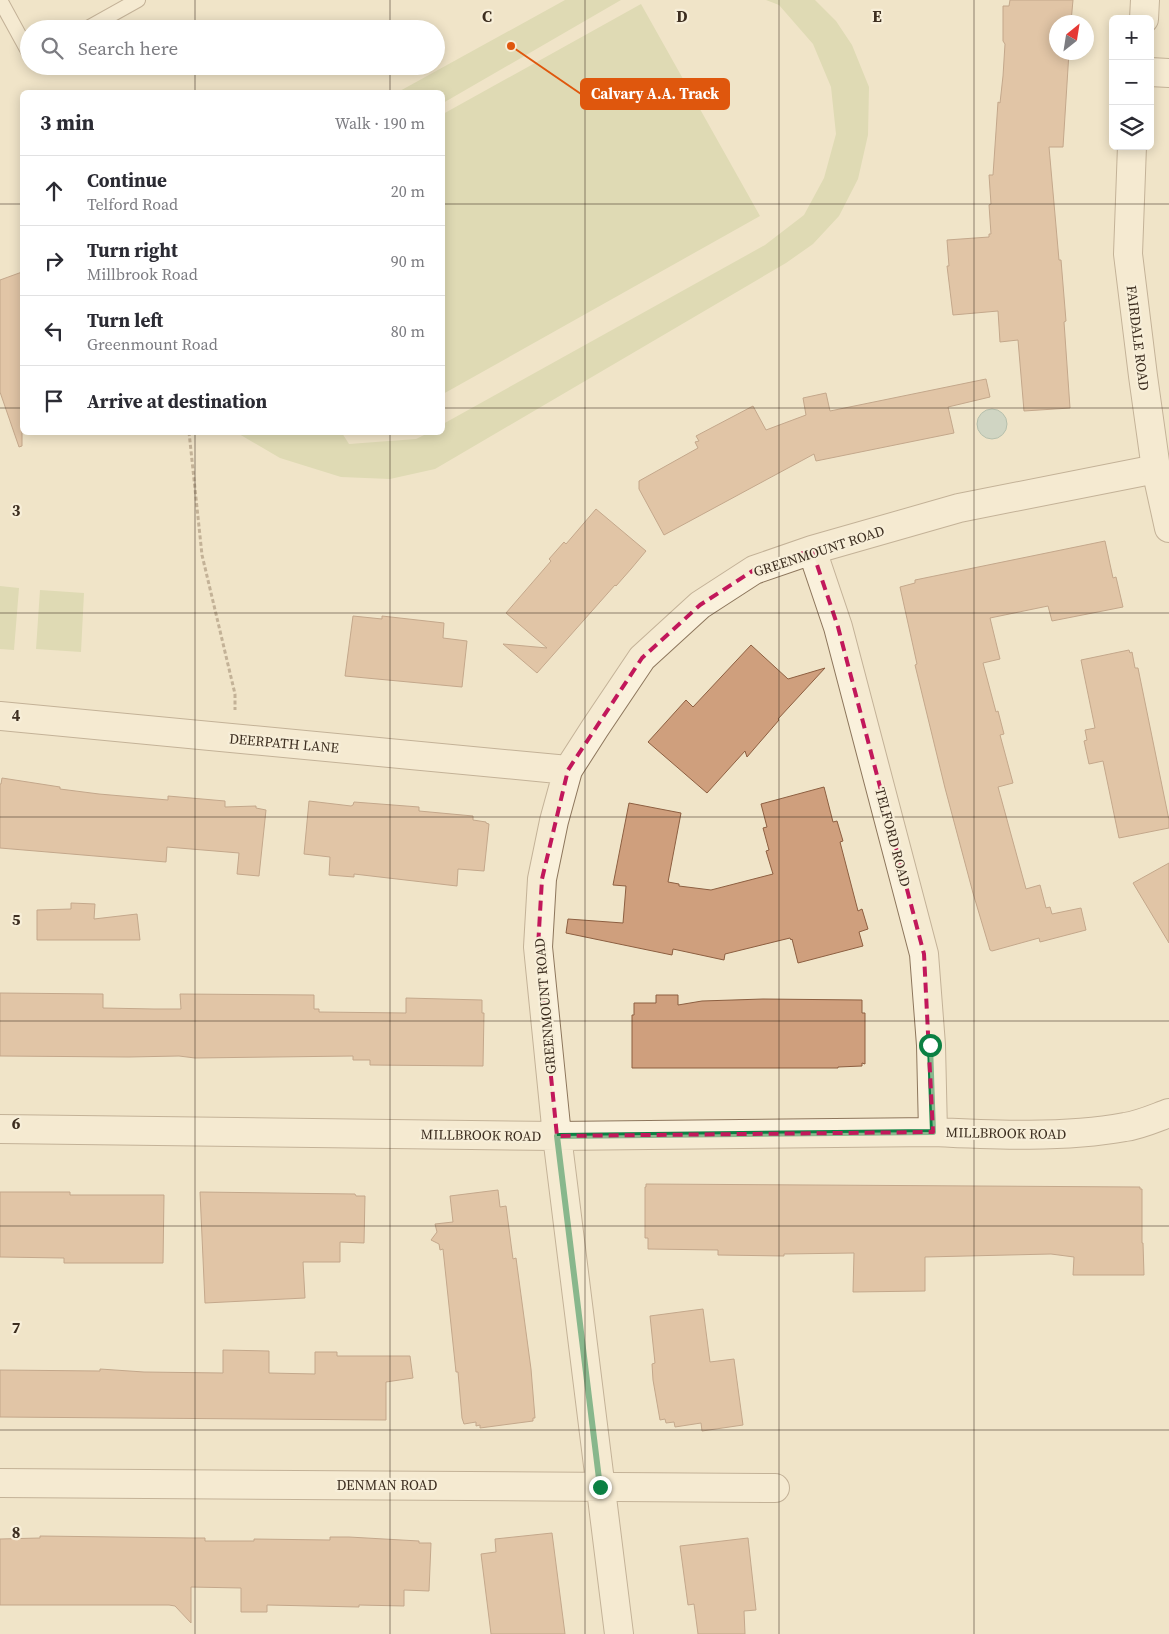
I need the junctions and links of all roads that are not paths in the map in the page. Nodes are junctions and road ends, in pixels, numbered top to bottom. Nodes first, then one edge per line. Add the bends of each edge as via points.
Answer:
1 (0, 0) edge
2 (138, 0) edge
3 (1145, 0) edge
4 (1144, 15) edge
5 (102, 20) edge
6 (20, 37) edge
7 (1154, 72) edge
8 (1169, 73) edge
9 (1132, 150) edge
10 (1156, 469) junction
11 (1169, 528) edge
12 (812, 550) junction
13 (0, 716) edge
14 (568, 770) junction
15 (1169, 1113) edge
16 (0, 1129) edge
17 (933, 1132) junction
18 (557, 1136) junction
19 (0, 1483) edge
20 (600, 1487) junction
21 (775, 1488) dead end
22 (619, 1634) edge

1 - 6 lane
2 - 5 lane
3 - 4 street
7 - 8 street
9 - 10 street, FAIRDALE ROAD via 1128,254
10 - 11 street, FAIRDALE ROAD
10 - 12 street, GREENMOUNT ROAD via 959,508
12 - 14 street, GREENMOUNT ROAD via 754,570 700,606 642,658
12 - 17 street, TELFORD ROAD via 838,627 924,954
13 - 14 street, DEERPATH LANE
14 - 18 street, GREENMOUNT ROAD via 542,879 538,947
15 - 17 street, MILLBROOK ROAD via 1126,1127 1073,1133
16 - 18 street, MILLBROOK ROAD
17 - 18 street, MILLBROOK ROAD
18 - 20 street, GREENMOUNT ROAD
19 - 20 street, DENMAN ROAD
20 - 21 street, DENMAN ROAD
20 - 22 street, GREENMOUNT ROAD

